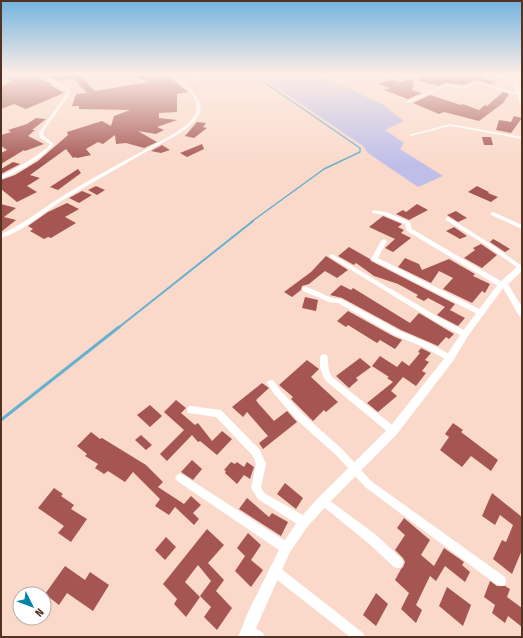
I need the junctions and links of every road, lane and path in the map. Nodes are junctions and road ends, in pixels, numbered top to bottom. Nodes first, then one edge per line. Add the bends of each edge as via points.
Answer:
1 (60, 105) edge
2 (198, 105) edge
3 (411, 135) dead end
4 (522, 138) edge
5 (1, 178) edge
6 (374, 212) dead end
7 (493, 214) dead end
8 (448, 219) dead end
9 (522, 227) edge
10 (1, 236) edge
11 (384, 241) dead end
12 (332, 256) dead end
13 (522, 267) edge
14 (503, 284) junction
15 (305, 289) dead end
16 (481, 313) junction
17 (522, 314) edge
18 (465, 334) junction
19 (324, 357) dead end
20 (450, 358) junction
21 (271, 383) dead end
22 (191, 410) dead end
23 (393, 431) junction
24 (355, 470) junction
25 (180, 478) dead end
26 (323, 501) junction
27 (304, 522) junction
28 (286, 548) junction
29 (398, 562) dead end
30 (275, 571) junction
31 (501, 581) dead end
32 (247, 633) edge
33 (260, 637) edge
34 (358, 637) edge

1 - 5 street via 41,132 42,137 52,144 50,148
2 - 10 street via 197,115 180,131
3 - 4 street via 450,125
6 - 14 street via 384,213 408,223 409,230
7 - 9 street
8 - 13 street
11 - 16 street via 374,259
12 - 18 street
13 - 14 street
14 - 16 street
14 - 17 street
15 - 20 street via 339,301
16 - 18 street
18 - 20 street
19 - 23 street via 324,369 330,378
20 - 23 street
21 - 24 street via 301,418
22 - 27 street via 218,413 257,453 261,464 256,488 261,496
23 - 24 street
24 - 26 street
24 - 31 street via 389,500
25 - 28 street
26 - 27 street
26 - 29 street
27 - 28 street
28 - 30 street
30 - 32 street
30 - 34 street
32 - 33 street

